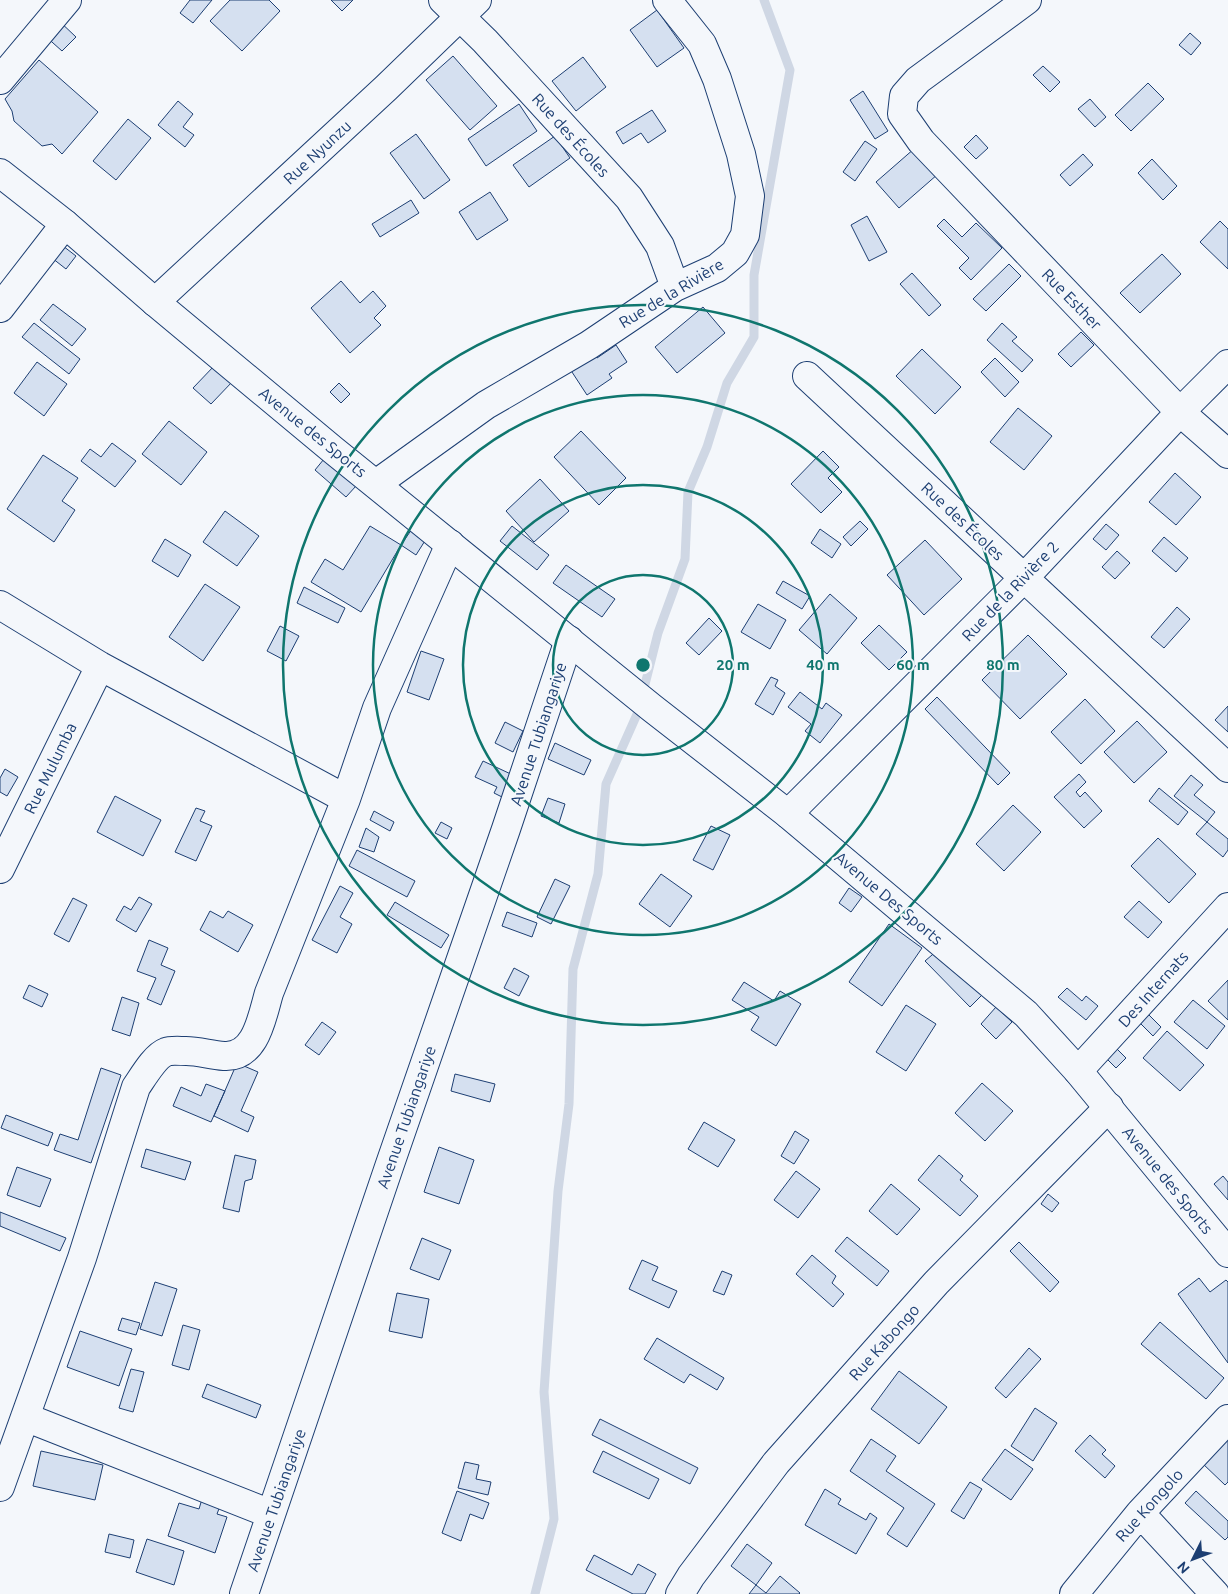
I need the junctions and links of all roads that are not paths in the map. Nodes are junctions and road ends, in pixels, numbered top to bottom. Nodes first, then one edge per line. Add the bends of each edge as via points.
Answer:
1 (67, 0) edge
2 (667, 0) edge
3 (1027, 0) edge
4 (460, 6) edge
5 (0, 80) edge
6 (0, 173) edge
7 (65, 224) junction
8 (675, 287) junction
9 (155, 302) junction
10 (0, 308) edge
11 (1228, 364) edge
12 (807, 376) dead end
13 (1180, 412) junction
14 (1228, 454) edge
15 (376, 484) junction
16 (450, 544) junction
17 (1024, 578) junction
18 (0, 605) edge
19 (569, 640) junction
20 (100, 666) junction
21 (652, 708) joint
22 (1228, 768) edge
23 (346, 799) junction
24 (788, 814) junction
25 (0, 869) edge
26 (1228, 907) edge
27 (1078, 1071) junction
28 (1109, 1107) junction
29 (1228, 1253) edge
30 (25, 1417) junction
31 (1228, 1419) edge
32 (0, 1488) edge
33 (1140, 1513) junction
34 (271, 1514) junction
35 (244, 1594) edge
36 (680, 1594) edge
37 (1074, 1594) edge
38 (1216, 1594) edge

1 - 5 street
2 - 8 street, Rue de la Rivière via 706,53 741,154 750,196 745,235 735,253 717,268
3 - 13 street, Rue Esther via 918,80 904,96 902,114 921,140
4 - 8 street, Rue des Écoles via 485,41 629,198 660,246
4 - 9 street, Rue Nyunzu via 372,101
6 - 7 street, Avenue des Sports
7 - 9 street, Avenue des Sports
7 - 10 street
8 - 15 street, Rue de la Rivière via 589,345 486,404
9 - 15 street, Avenue des Sports
11 - 13 street, Rue de la Rivière 2
12 - 17 street, Rue des Écoles
13 - 14 street, Rue Esther
13 - 17 street, Rue de la Rivière 2
15 - 16 street, Avenue des Sports
16 - 19 street, Avenue des Sports
16 - 23 street via 377,708
17 - 22 street, Rue des Écoles
17 - 24 street, Rue de la Rivière 2
18 - 20 street
19 - 21 street, Avenue des Sports
19 - 34 street, Avenue Tubiangariye
20 - 23 street
20 - 25 street, Rue Mulumba
21 - 24 street, Avenue Des Sports
23 - 30 street via 250,1045 231,1056 197,1051 166,1052 151,1065 136,1087 82,1258
24 - 27 street, Avenue Des Sports via 1026,1014
26 - 27 street, Des Internats
27 - 28 street, Avenue Des Sports
28 - 29 street, Avenue des Sports
28 - 36 street, Rue Kabongo via 936,1283 783,1456
30 - 32 street
30 - 34 street
31 - 33 street, Rue Kongolo
33 - 37 street, Rue Kongolo
33 - 38 street
34 - 35 street, Avenue Tubiangariye

